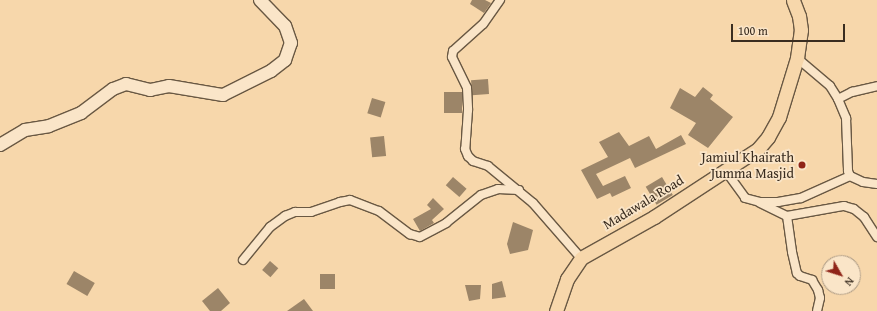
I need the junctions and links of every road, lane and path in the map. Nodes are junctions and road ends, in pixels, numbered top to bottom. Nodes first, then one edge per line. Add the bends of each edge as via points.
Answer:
1 (260, 0) edge
2 (500, 0) edge
3 (794, 0) edge
4 (797, 58) junction
5 (877, 86) edge
6 (838, 99) junction
7 (0, 146) edge
8 (725, 170) junction
9 (850, 176) junction
10 (877, 184) edge
11 (518, 190) junction
12 (760, 202) junction
13 (787, 216) junction
14 (877, 237) edge
15 (581, 258) junction
16 (243, 260) dead end
17 (556, 311) edge
18 (817, 311) edge

1 - 7 street via 285,26 292,43 285,60 271,71 223,95 169,86 150,90 126,84 113,89 81,113 49,126 25,130
2 - 11 street via 483,24 457,46 452,57 467,88 465,149 468,156 473,161 488,166
3 - 4 main road, Madawala Road via 801,30
4 - 6 street via 830,86
4 - 8 main road, Madawala Road via 775,128 758,148
5 - 6 street via 852,92
6 - 9 street via 846,118
8 - 12 street via 745,198
8 - 15 main road, Madawala Road via 654,218
9 - 10 street via 863,182
9 - 12 street via 801,198
11 - 15 street via 533,203
11 - 16 street via 498,190 481,195 446,223 420,237 410,234 379,211 350,200 311,212 295,212 270,227
12 - 13 street
13 - 14 street via 844,206 854,209 864,217
13 - 18 street via 797,273 812,280 818,290 820,298
15 - 17 main road, Madawala Road via 568,279

